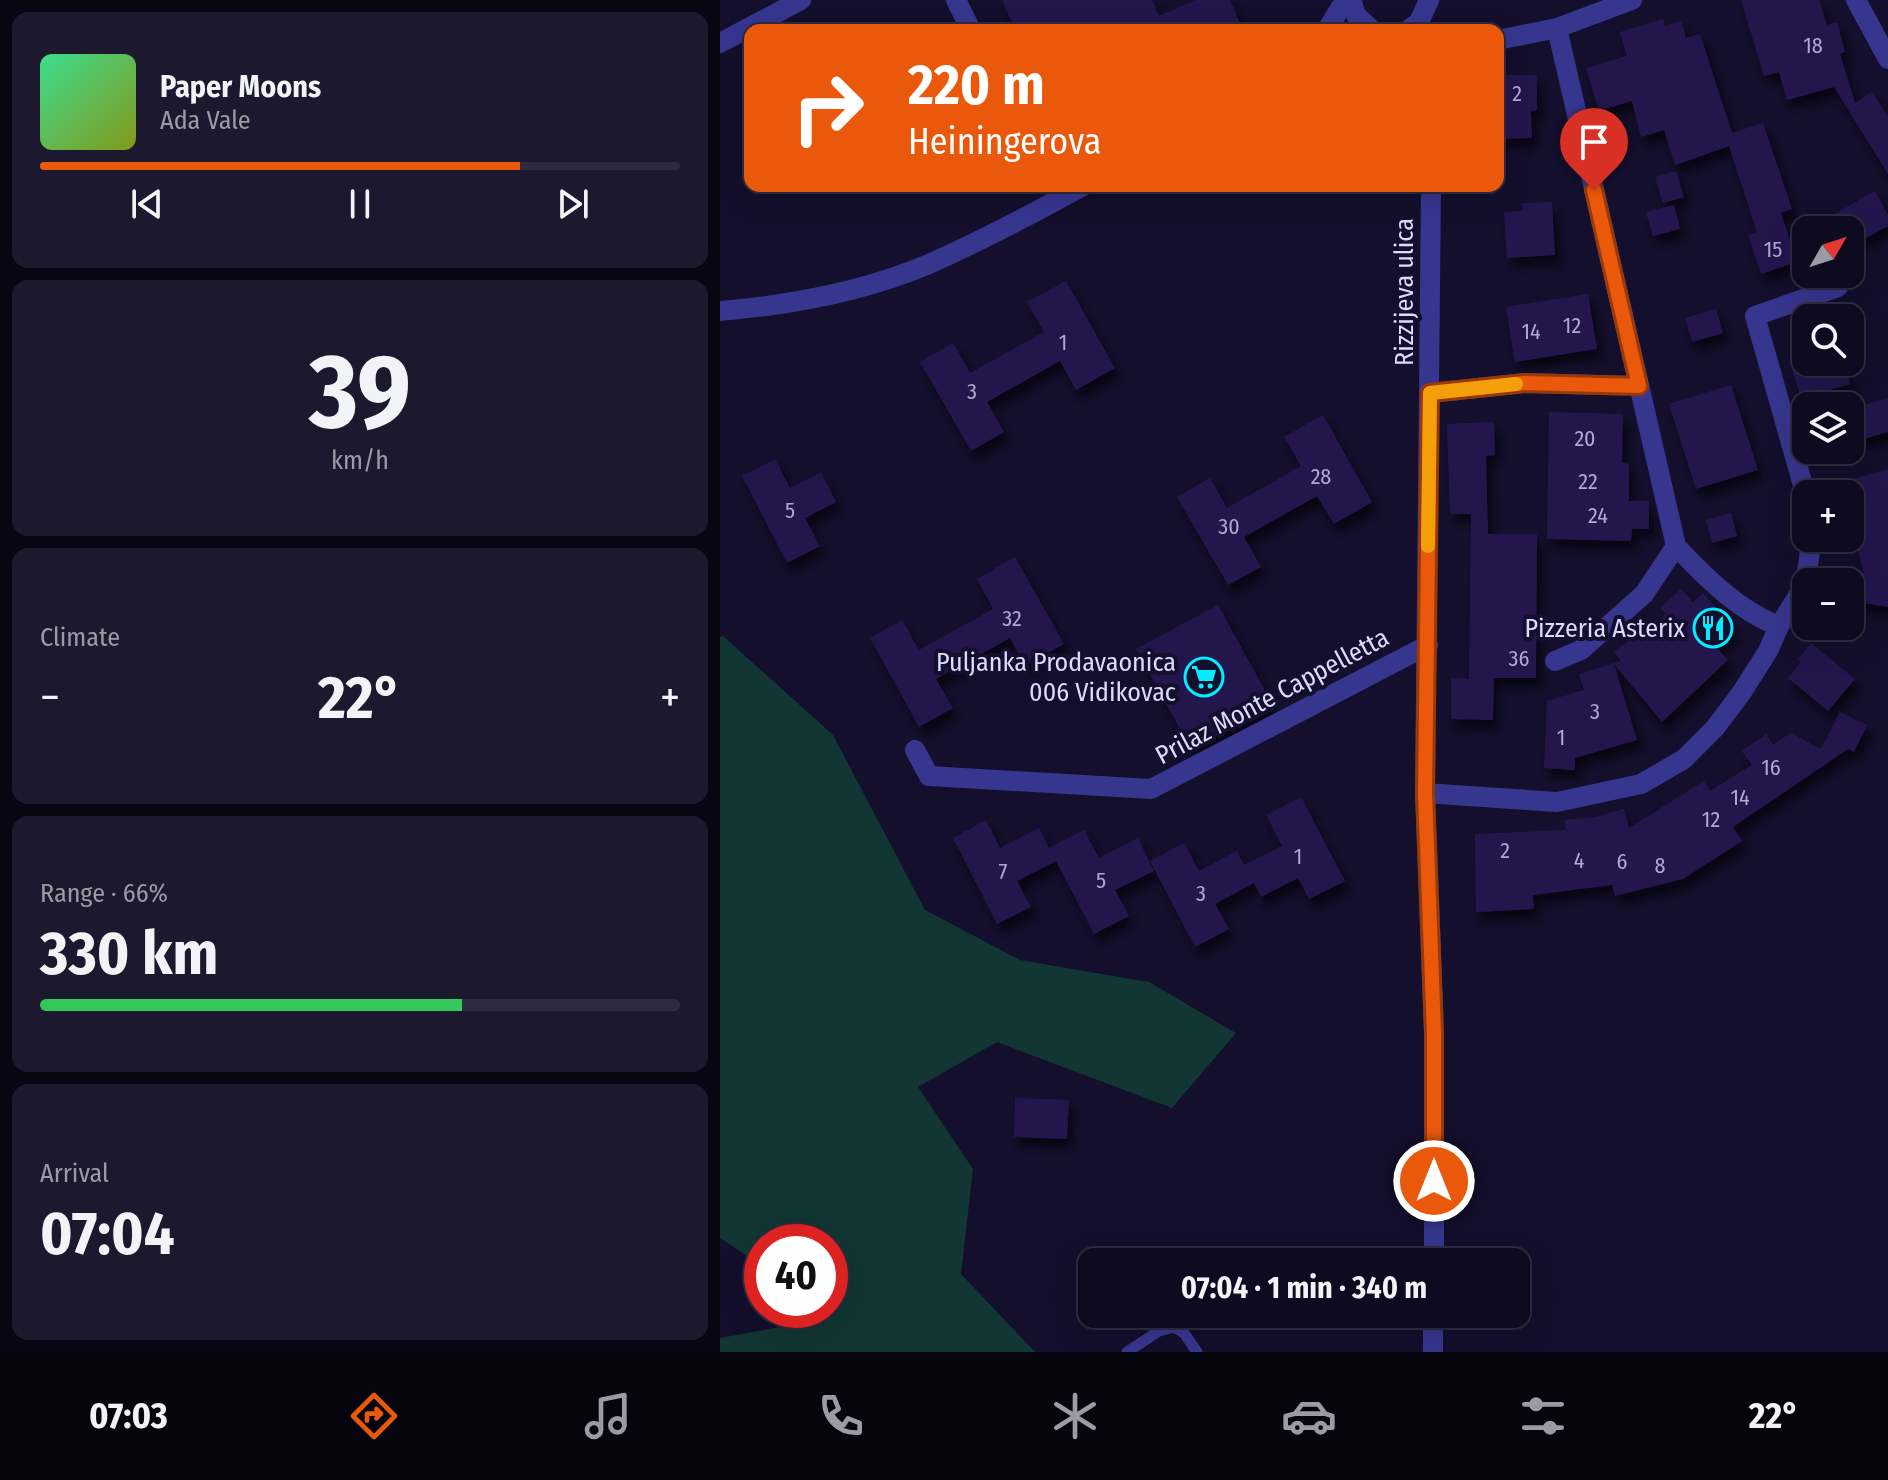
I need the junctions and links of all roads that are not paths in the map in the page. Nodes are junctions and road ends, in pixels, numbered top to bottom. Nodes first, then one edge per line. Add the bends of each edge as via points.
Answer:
1 (801, 0) edge
2 (956, 0) edge
3 (1348, 0) edge
4 (1632, 0) edge
5 (1856, 0) edge
6 (756, 24) edge
7 (968, 24) edge
8 (1331, 24) edge
9 (1366, 24) edge
10 (1557, 28) junction
11 (744, 30) edge
12 (1504, 39) edge
13 (720, 43) edge
14 (1888, 59) edge
15 (1057, 192) edge
16 (1431, 192) edge
17 (1835, 288) edge
18 (720, 311) edge
19 (1639, 386) junction
20 (1430, 393) junction
21 (1801, 480) edge
22 (1676, 546) junction
23 (1810, 552) edge
24 (1779, 626) junction
25 (1428, 645) junction
26 (1555, 661) dead end
27 (915, 750) dead end
28 (1425, 793) junction
29 (1434, 1248) edge
30 (1433, 1328) edge
31 (1127, 1352) edge
32 (1197, 1352) edge
33 (1433, 1352) edge

1 - 6 street
2 - 7 street
3 - 8 street
3 - 9 street
4 - 10 street
5 - 14 street
10 - 12 street
10 - 19 street
11 - 13 street
15 - 18 street via 929,264 769,307
16 - 20 street, Rizzijeva ulica
17 - 21 street via 1755,316
19 - 20 street via 1525,383
19 - 22 street
20 - 25 street, Rizzijeva ulica
22 - 24 street via 1717,588
22 - 26 street via 1644,594 1581,650
23 - 24 street via 1805,585
24 - 28 street via 1762,661 1715,728 1684,759 1641,784 1557,802
25 - 27 street, Prilaz Monte Cappelletta via 1151,789 929,776
25 - 28 street, Rizzijeva ulica
28 - 29 street, Rizzijeva ulica via 1434,1033
30 - 33 street
31 - 32 lane via 1174,1327

